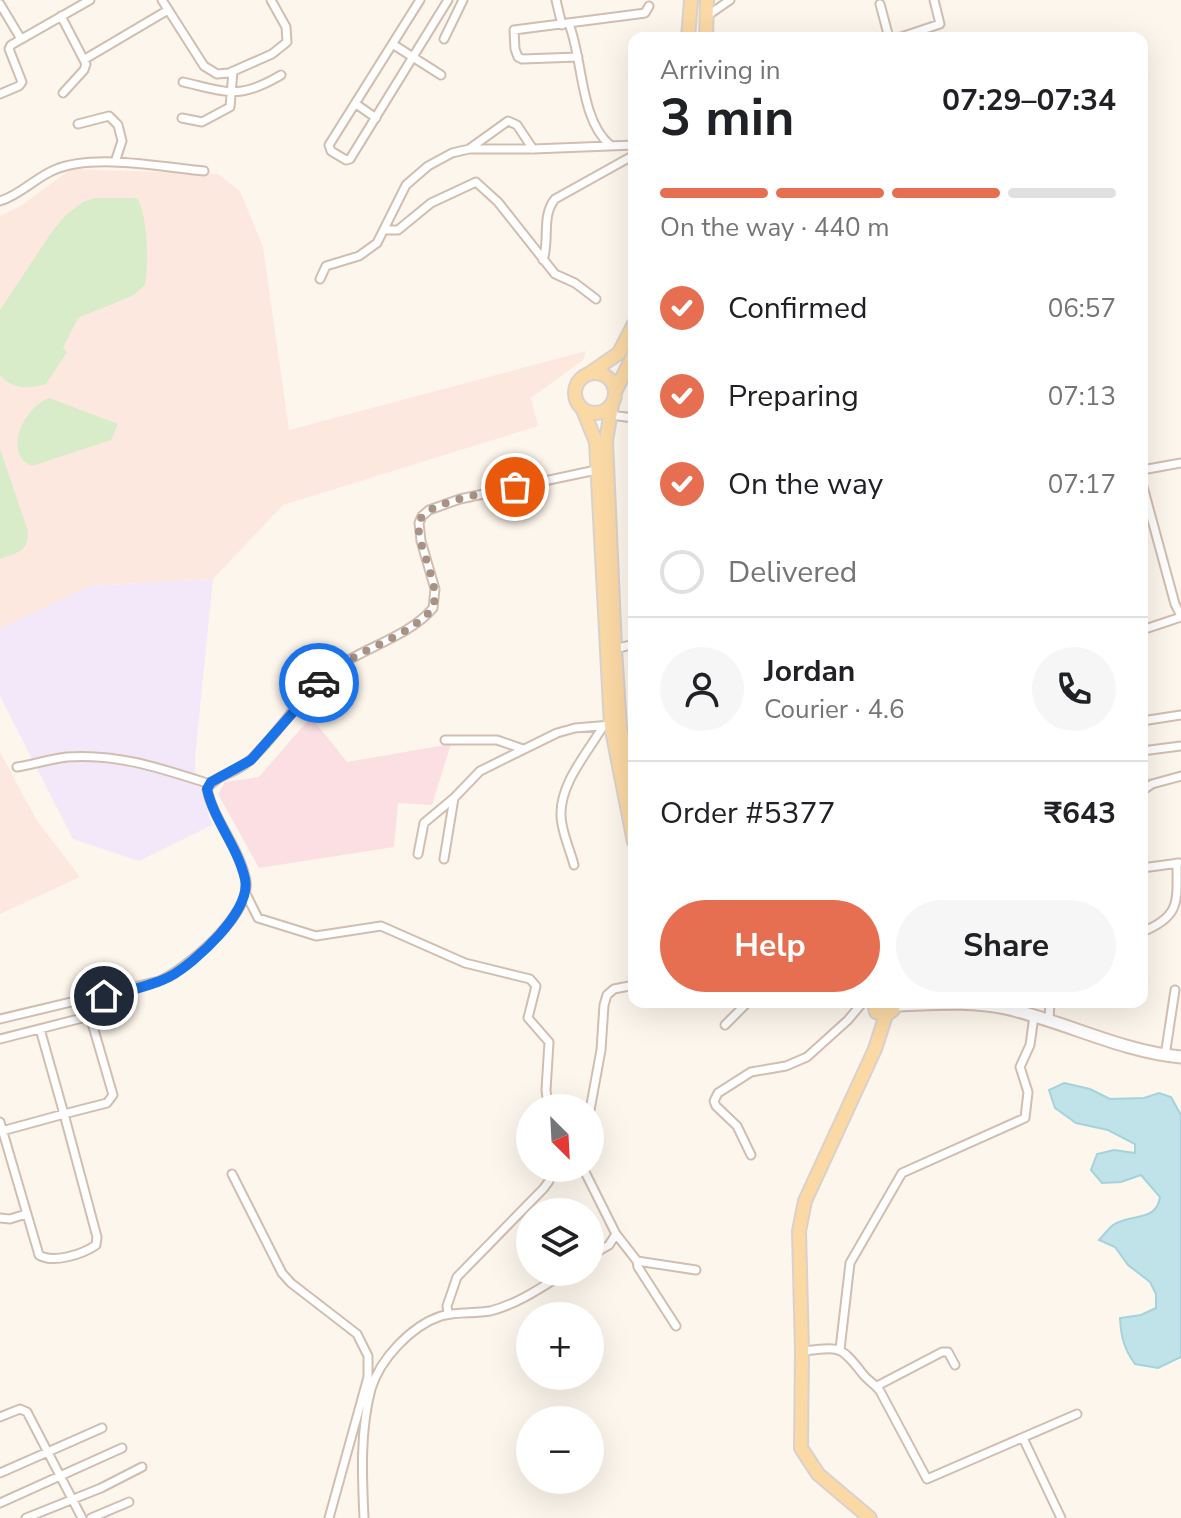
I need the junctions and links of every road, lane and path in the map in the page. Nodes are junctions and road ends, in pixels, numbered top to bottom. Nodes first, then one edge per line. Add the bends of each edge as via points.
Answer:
1 (68, 0) edge
2 (90, 0) edge
3 (162, 0) edge
4 (271, 0) edge
5 (420, 0) edge
6 (448, 0) edge
7 (463, 0) edge
8 (556, 0) edge
9 (691, 0) edge
10 (707, 0) edge
11 (730, 0) edge
12 (934, 0) edge
13 (0, 4) edge
14 (880, 4) dead end
15 (649, 6) dead end
16 (73, 9) junction
17 (168, 10) junction
18 (61, 16) junction
19 (707, 16) junction
20 (566, 24) junction
21 (688, 32) edge
22 (706, 32) edge
23 (886, 32) edge
24 (916, 32) edge
25 (21, 39) junction
26 (444, 39) dead end
27 (394, 45) junction
28 (578, 57) junction
29 (414, 58) junction
30 (85, 59) junction
31 (233, 71) junction
32 (281, 75) dead end
33 (441, 75) dead end
34 (183, 82) dead end
35 (63, 93) dead end
36 (232, 93) junction
37 (0, 94) edge
38 (356, 104) junction
39 (182, 118) dead end
40 (376, 118) junction
41 (78, 124) dead end
42 (611, 145) junction
43 (628, 145) edge
44 (469, 149) junction
45 (533, 149) junction
46 (628, 158) edge
47 (115, 162) junction
48 (204, 171) dead end
49 (0, 201) edge
50 (385, 230) junction
51 (543, 260) junction
52 (320, 279) dead end
53 (596, 299) dead end
54 (628, 336) edge
55 (628, 366) edge
56 (590, 373) junction
57 (616, 390) junction
58 (583, 410) junction
59 (611, 410) junction
60 (628, 416) edge
61 (1181, 463) edge
62 (1148, 469) edge
63 (596, 470) junction
64 (1148, 505) edge
65 (1181, 616) edge
66 (1148, 628) edge
67 (628, 646) edge
68 (615, 649) junction
69 (1181, 715) edge
70 (1148, 720) edge
71 (607, 726) junction
72 (445, 740) dead end
73 (1181, 746) edge
74 (523, 749) junction
75 (1148, 750) edge
76 (17, 767) dead end
77 (628, 769) edge
78 (1181, 776) edge
79 (210, 784) junction
80 (1148, 787) edge
81 (454, 798) junction
82 (628, 816) edge
83 (418, 854) dead end
84 (444, 859) dead end
85 (1179, 863) edge
86 (574, 865) dead end
87 (1148, 867) edge
88 (246, 894) junction
89 (1148, 930) edge
90 (628, 986) edge
91 (1175, 990) dead end
92 (86, 1001) junction
93 (742, 1008) edge
94 (863, 1008) edge
95 (892, 1008) edge
96 (1002, 1008) edge
97 (1050, 1008) edge
98 (90, 1016) junction
99 (1034, 1016) junction
100 (0, 1019) edge
101 (1049, 1021) junction
102 (725, 1025) dead end
103 (40, 1029) junction
104 (0, 1039) edge
105 (1165, 1056) junction
106 (1181, 1057) edge
107 (546, 1094) edge
108 (593, 1094) edge
109 (64, 1114) junction
110 (1, 1126) edge
111 (751, 1155) dead end
112 (232, 1174) dead end
113 (548, 1182) edge
114 (590, 1182) edge
115 (26, 1214) junction
116 (0, 1218) edge
117 (616, 1234) junction
118 (604, 1248) edge
119 (637, 1261) junction
120 (696, 1270) dead end
121 (542, 1286) edge
122 (448, 1314) junction
123 (676, 1326) dead end
124 (840, 1349) junction
125 (802, 1351) junction
126 (955, 1365) dead end
127 (877, 1386) junction
128 (1077, 1414) dead end
129 (0, 1417) edge
130 (102, 1428) dead end
131 (1023, 1438) junction
132 (122, 1448) dead end
133 (45, 1452) junction
134 (142, 1467) dead end
135 (0, 1473) edge
136 (59, 1477) junction
137 (71, 1499) junction
138 (129, 1502) dead end
139 (0, 1503) edge
140 (26, 1518) edge
141 (82, 1518) edge
142 (91, 1518) edge
143 (329, 1518) edge
144 (364, 1518) edge
145 (870, 1518) edge
146 (1061, 1518) edge

1 - 16 street
2 - 16 street
3 - 17 street
4 - 31 street via 286,27 287,42
5 - 27 street
6 - 29 street
7 - 26 street
8 - 20 street
9 - 21 main road
10 - 19 main road
11 - 19 street
12 - 24 street via 940,24
13 - 25 street
14 - 23 street
15 - 20 street via 645,13
16 - 18 street
17 - 30 street
17 - 31 street via 204,66 217,74
18 - 25 street
18 - 30 street
19 - 22 main road
20 - 28 street
20 - 28 street via 515,30 517,55
25 - 37 street via 9,49 22,82
27 - 29 street
27 - 38 street
28 - 42 street via 591,113
29 - 33 street
29 - 40 street
30 - 35 street via 84,70
31 - 36 street
32 - 36 street
34 - 36 street
36 - 39 street via 226,111 202,122
38 - 40 street
38 - 40 street via 329,145 331,151 349,160
41 - 47 street via 104,116 114,120 122,141
42 - 43 street
42 - 45 street
44 - 45 street
44 - 45 street via 508,121 517,125
44 - 50 street via 414,176
46 - 51 street via 555,199 547,212
47 - 48 street
47 - 49 street via 57,168
50 - 51 street via 398,230 431,203 476,182
50 - 52 street via 368,252 326,266
51 - 53 street via 555,274
54 - 56 main road via 619,353
55 - 57 main road
56 - 57 main road via 604,374
56 - 58 main road via 576,386
57 - 59 main road
58 - 59 main road
58 - 63 main road via 596,442
59 - 60 street
59 - 68 main road via 606,441
61 - 62 street
63 - 71 main road
63 - 79 street via 429,510 419,523 435,589 433,608 416,624 325,676 251,760
64 - 65 street
65 - 66 street
67 - 68 street
68 - 77 main road
69 - 70 street
71 - 74 street via 575,728
71 - 82 main road
71 - 86 street via 562,801
72 - 74 street via 497,740
73 - 75 street
74 - 81 street via 480,771
76 - 79 street via 67,757 111,757
78 - 80 street
79 - 88 street via 209,801 239,861
81 - 83 street via 424,823
81 - 84 street
85 - 87 street
85 - 89 street via 1174,911
88 - 92 street via 226,926 178,971
88 - 107 street via 258,918 271,924 316,936 381,926 465,963 530,979 536,986 528,1018 549,1042
90 - 108 street via 607,995
91 - 105 street
92 - 98 street
92 - 100 street
93 - 102 street
94 - 111 street via 807,1057 751,1072 718,1093 716,1106 737,1126
95 - 125 main road via 805,1201 799,1231
96 - 99 street
97 - 101 street
98 - 103 street
98 - 109 street via 113,1095 107,1103
99 - 101 street
99 - 124 street via 1020,1067 1028,1092 1025,1118 902,1173 850,1263
101 - 105 street
103 - 104 street
103 - 109 street
105 - 106 street
109 - 110 street
109 - 115 street via 96,1245 44,1259
110 - 115 street
112 - 143 street via 282,1273 357,1334 368,1356 368,1377
113 - 122 street via 457,1277
114 - 117 street
115 - 116 street
117 - 118 street
117 - 119 street
119 - 120 street
119 - 123 street
121 - 122 street via 500,1308
122 - 144 street via 405,1339 371,1389 362,1478
124 - 125 street
124 - 127 street
125 - 145 main road via 801,1448 818,1474
126 - 127 street via 948,1352 942,1352
127 - 131 street via 927,1479
128 - 131 street
129 - 133 street via 20,1409 27,1412
130 - 133 street
131 - 146 street
132 - 136 street
133 - 135 street
133 - 136 street
134 - 137 street
136 - 137 street
136 - 139 street
137 - 140 street
137 - 141 street
138 - 142 street

